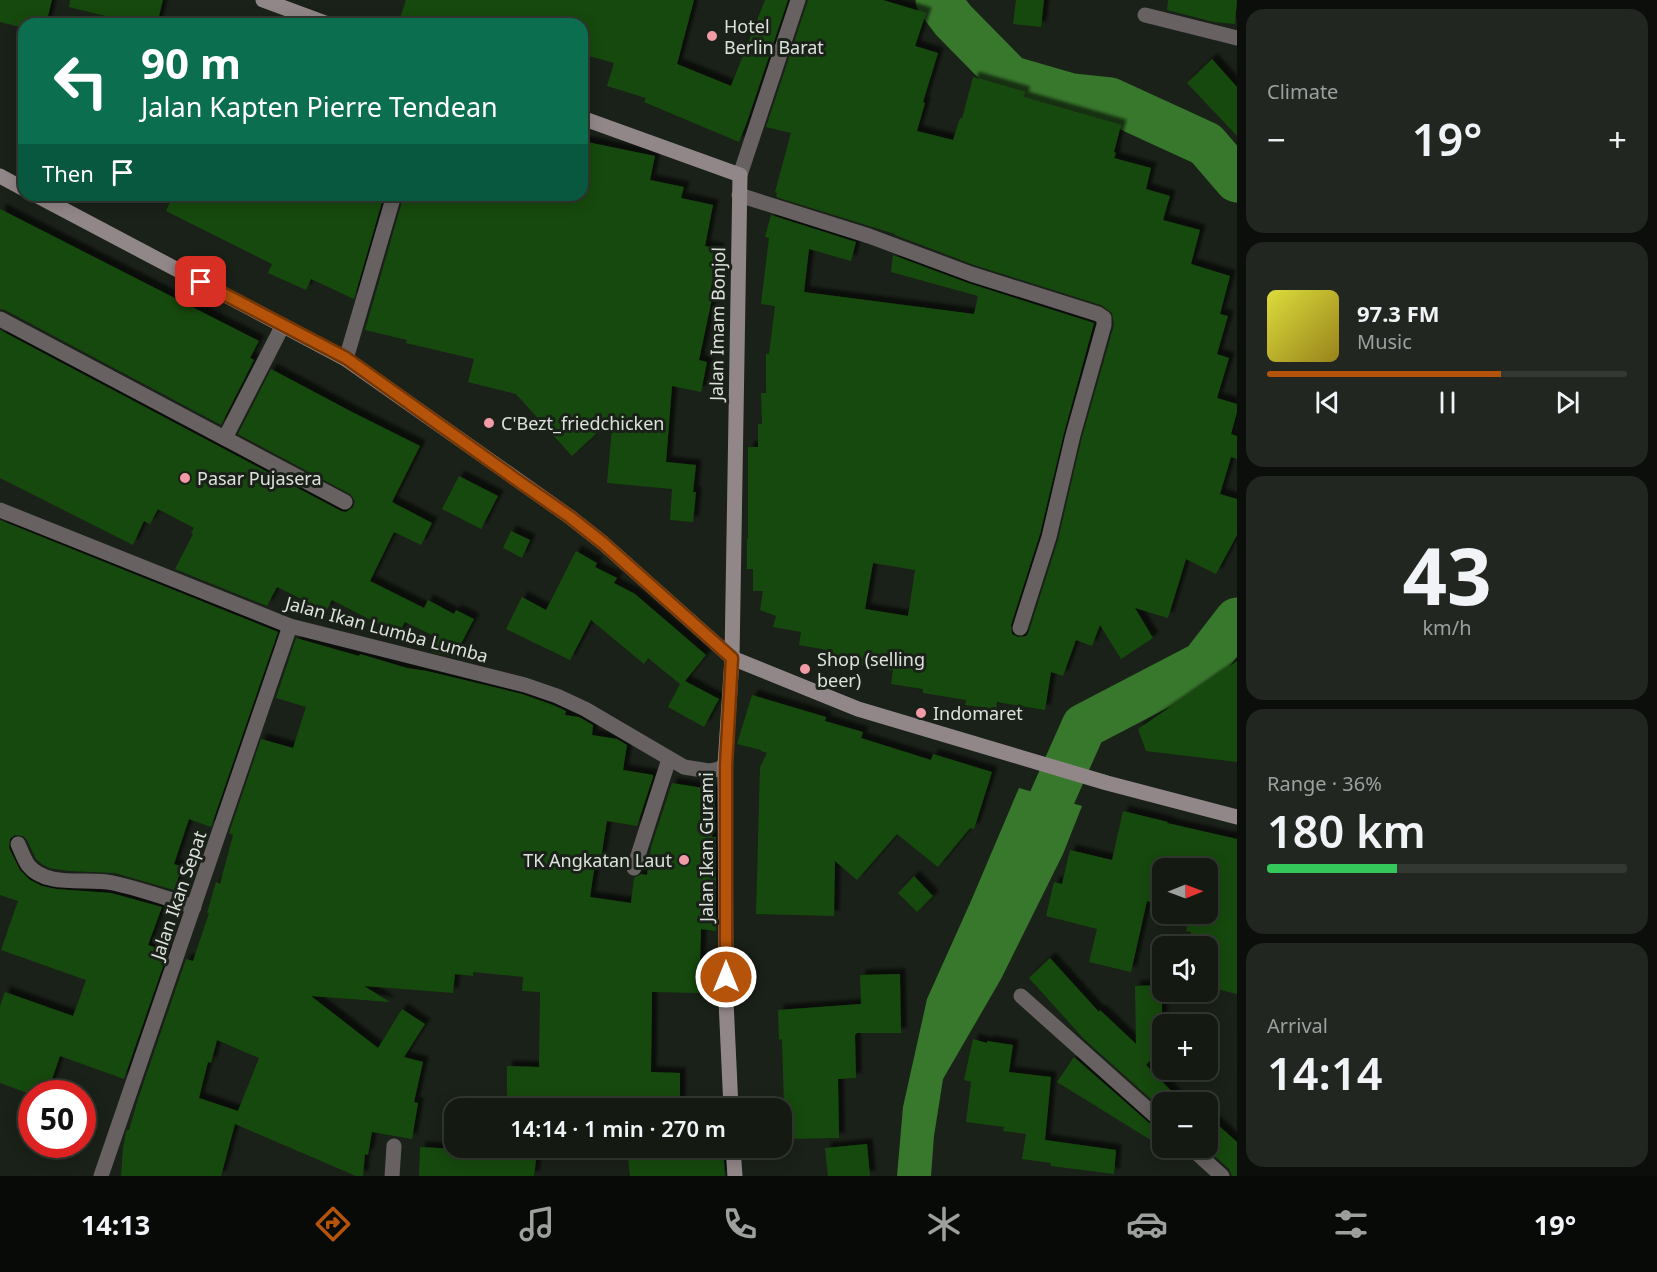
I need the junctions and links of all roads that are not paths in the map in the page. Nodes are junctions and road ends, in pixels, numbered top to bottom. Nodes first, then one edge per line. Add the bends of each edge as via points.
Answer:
1 (263, 0) edge
2 (798, 0) edge
3 (1145, 15) dead end
4 (312, 18) edge
5 (1237, 38) edge
6 (588, 120) edge
7 (740, 175) junction
8 (0, 176) edge
9 (18, 186) edge
10 (739, 195) junction
11 (47, 201) edge
12 (392, 201) edge
13 (0, 319) edge
14 (283, 325) junction
15 (346, 358) junction
16 (225, 438) junction
17 (345, 502) dead end
18 (0, 510) edge
19 (291, 626) junction
20 (1020, 628) dead end
21 (732, 658) junction
22 (669, 759) junction
23 (726, 765) junction
24 (1237, 817) edge
25 (18, 844) dead end
26 (634, 868) dead end
27 (195, 907) junction
28 (1021, 996) dead end
29 (731, 1098) edge
30 (1152, 1113) edge
31 (393, 1146) dead end
32 (734, 1158) edge
33 (1202, 1158) edge
34 (101, 1176) edge
35 (392, 1176) edge
36 (735, 1176) edge
37 (1222, 1176) edge

1 - 4 main road
2 - 7 street, Jalan Imam Bonjol
3 - 5 street
6 - 7 main road
7 - 10 main road, Jalan Imam Bonjol
8 - 9 main road
10 - 20 street via 1104,318 1049,537
10 - 21 main road, Jalan Imam Bonjol
11 - 14 main road
12 - 15 street
13 - 16 street
14 - 15 main road
14 - 16 street
15 - 21 main road via 570,517
16 - 17 street
18 - 19 street, Jalan Ikan Lumba Lumba
19 - 22 street, Jalan Ikan Lumba Lumba via 557,696
19 - 27 street, Jalan Ikan Sepat
21 - 23 main road, Jalan Ikan Gurami
21 - 24 main road via 849,705 1107,783
22 - 23 street, Jalan Ikan Lumba Lumba via 699,770
22 - 26 street
23 - 29 main road, Jalan Ikan Gurami via 726,1000
25 - 27 street via 31,868 52,879 112,882
27 - 34 street, Jalan Ikan Sepat
28 - 30 street
31 - 35 street
32 - 36 main road
33 - 37 street

